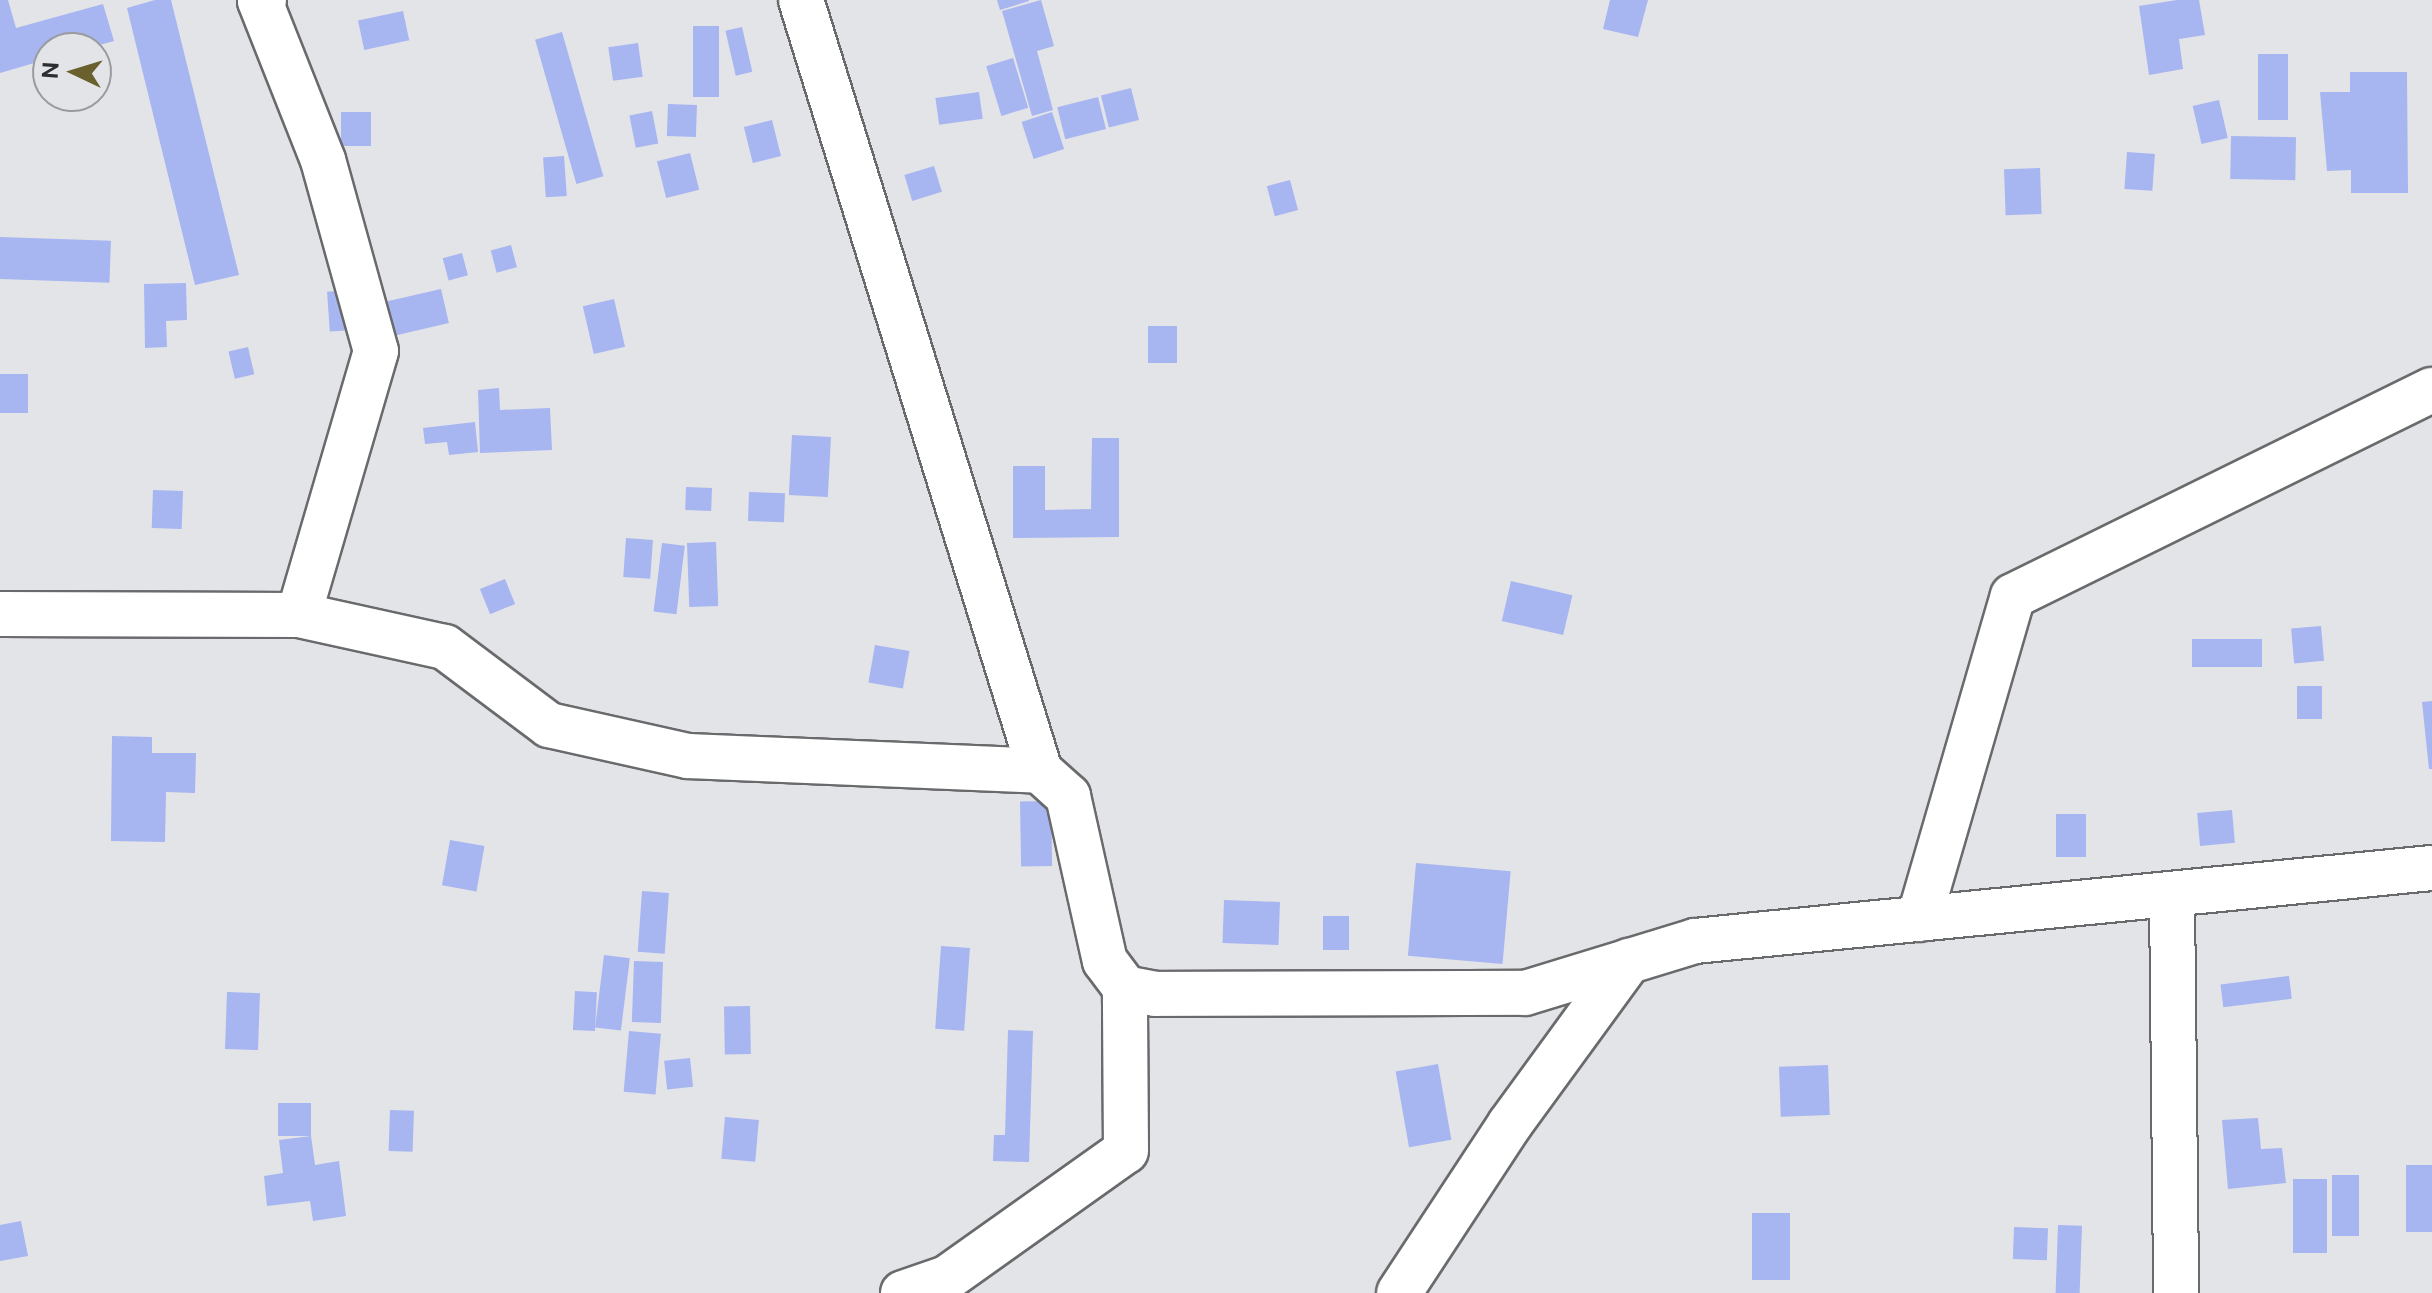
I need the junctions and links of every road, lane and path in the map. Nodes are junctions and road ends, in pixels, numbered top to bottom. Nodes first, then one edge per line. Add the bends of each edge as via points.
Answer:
1 (264, 0) edge
2 (801, 0) edge
3 (2432, 390) edge
4 (0, 614) edge
5 (299, 615) junction
6 (1040, 771) junction
7 (2432, 868) edge
8 (2172, 897) junction
9 (1919, 919) junction
10 (1629, 961) junction
11 (1125, 988) junction
12 (903, 1293) edge
13 (1399, 1293) edge
14 (2176, 1293) edge

1 - 5 street via 260,1 323,160 376,351
2 - 6 street
3 - 9 street via 2013,596
4 - 5 street
5 - 6 street via 445,647 549,725 688,756
6 - 11 street via 1068,796 1105,961
7 - 8 street
8 - 9 street
8 - 14 street
9 - 10 street via 1695,941
10 - 11 street via 1525,993 1155,994
10 - 13 street via 1510,1124
11 - 12 street via 1126,1151 947,1278

